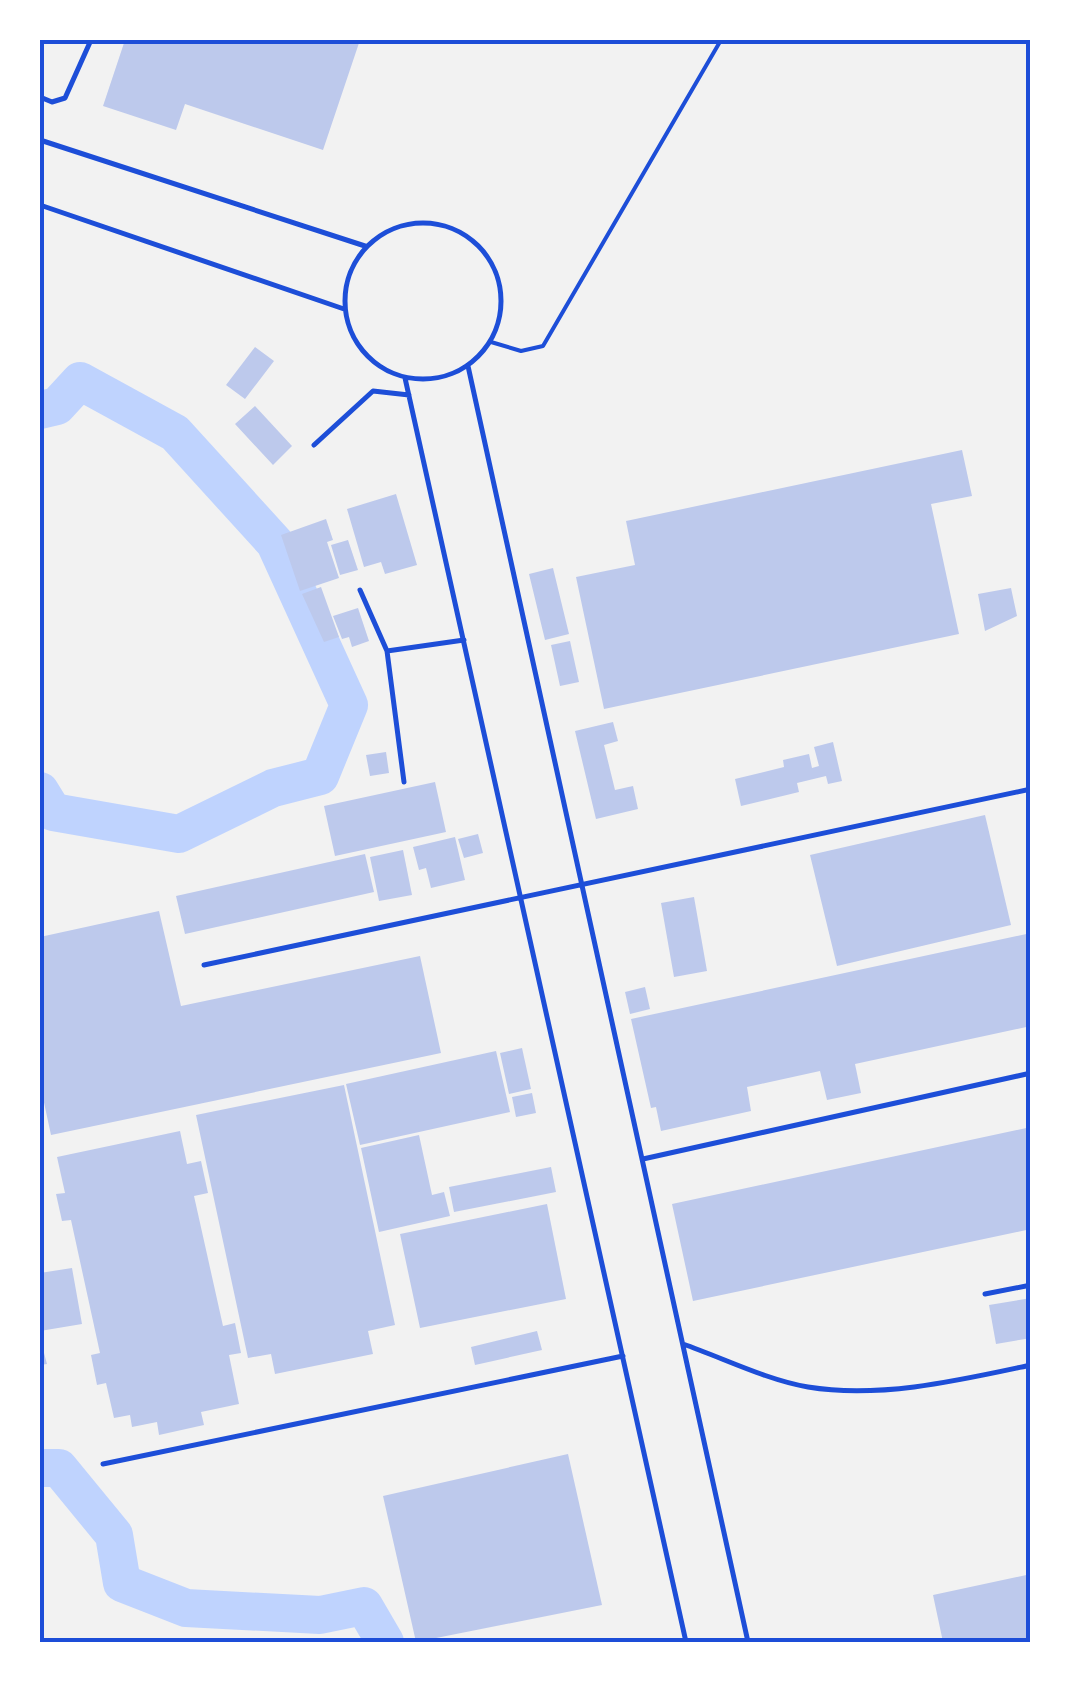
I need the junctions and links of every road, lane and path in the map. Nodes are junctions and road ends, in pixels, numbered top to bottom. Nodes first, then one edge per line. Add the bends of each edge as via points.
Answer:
1 (90, 40) edge
2 (721, 40) edge
3 (40, 97) edge
4 (40, 140) edge
5 (40, 204) edge
6 (366, 246) junction
7 (344, 309) junction
8 (491, 342) junction
9 (468, 366) junction
10 (406, 378) junction
11 (409, 395) junction
12 (314, 445) dead end
13 (360, 590) dead end
14 (464, 640) junction
15 (387, 651) junction
16 (404, 782) dead end
17 (1031, 789) edge
18 (582, 885) junction
19 (521, 898) junction
20 (204, 965) dead end
21 (1031, 1073) edge
22 (642, 1159) junction
23 (1031, 1284) edge
24 (985, 1294) dead end
25 (683, 1344) junction
26 (623, 1356) junction
27 (1031, 1365) edge
28 (104, 1464) dead end
29 (686, 1642) edge
30 (748, 1642) edge

1 - 3 lane via 65,98
2 - 8 path via 543,346 521,351
4 - 6 lane
5 - 7 lane
6 - 7 lane via 348,275
6 - 8 lane via 394,228 426,222 458,230 483,250 499,279 502,312
7 - 10 lane via 354,340 376,364
8 - 9 lane
9 - 10 lane via 438,378
9 - 18 lane
10 - 11 lane
11 - 12 lane via 373,391
11 - 14 lane
13 - 15 lane
14 - 15 lane
14 - 19 lane
15 - 16 lane
17 - 18 lane
18 - 19 lane
18 - 22 lane
19 - 20 lane
19 - 26 lane
21 - 22 lane
22 - 25 lane
23 - 24 lane
25 - 27 lane via 805,1387 832,1389 906,1387
25 - 30 lane
26 - 28 lane
26 - 29 lane

